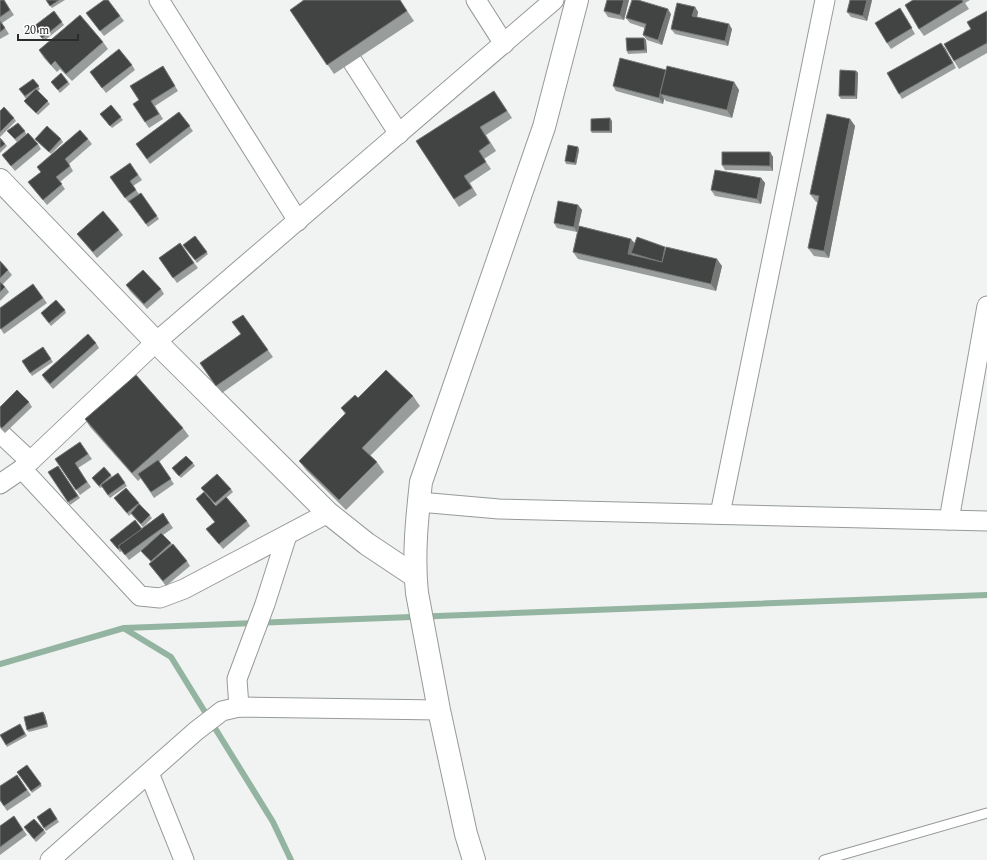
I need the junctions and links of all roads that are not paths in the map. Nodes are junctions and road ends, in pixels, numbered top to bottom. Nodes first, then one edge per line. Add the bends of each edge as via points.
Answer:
1 (159, 0) edge
2 (313, 0) edge
3 (476, 0) edge
4 (554, 0) edge
5 (577, 0) edge
6 (825, 0) edge
7 (504, 44) junction
8 (399, 134) junction
9 (0, 180) edge
10 (298, 221) junction
11 (987, 306) edge
12 (156, 342) junction
13 (0, 433) edge
14 (26, 465) junction
15 (0, 484) edge
16 (419, 502) junction
17 (328, 513) junction
18 (720, 514) junction
19 (949, 520) junction
20 (987, 521) edge
21 (287, 535) junction
22 (416, 585) junction
23 (231, 709) junction
24 (439, 710) junction
25 (149, 773) junction
26 (987, 813) edge
27 (50, 860) edge
28 (184, 860) edge
29 (474, 860) edge
30 (824, 860) edge

1 - 10 street
2 - 8 street
3 - 7 street
4 - 7 street
5 - 16 main road via 544,127 421,482
6 - 18 street
7 - 8 street
8 - 10 street
9 - 12 main road
10 - 12 street
11 - 19 street
12 - 14 street
12 - 17 main road
13 - 14 street
14 - 15 street
14 - 21 street via 140,596 160,598 184,589
16 - 18 street via 499,509
16 - 22 main road
17 - 21 street
17 - 22 main road
18 - 19 street
19 - 20 street
21 - 23 street via 237,679
22 - 24 main road
23 - 24 street
23 - 25 street via 196,732
24 - 29 main road
25 - 27 street
25 - 28 street
26 - 30 lane

